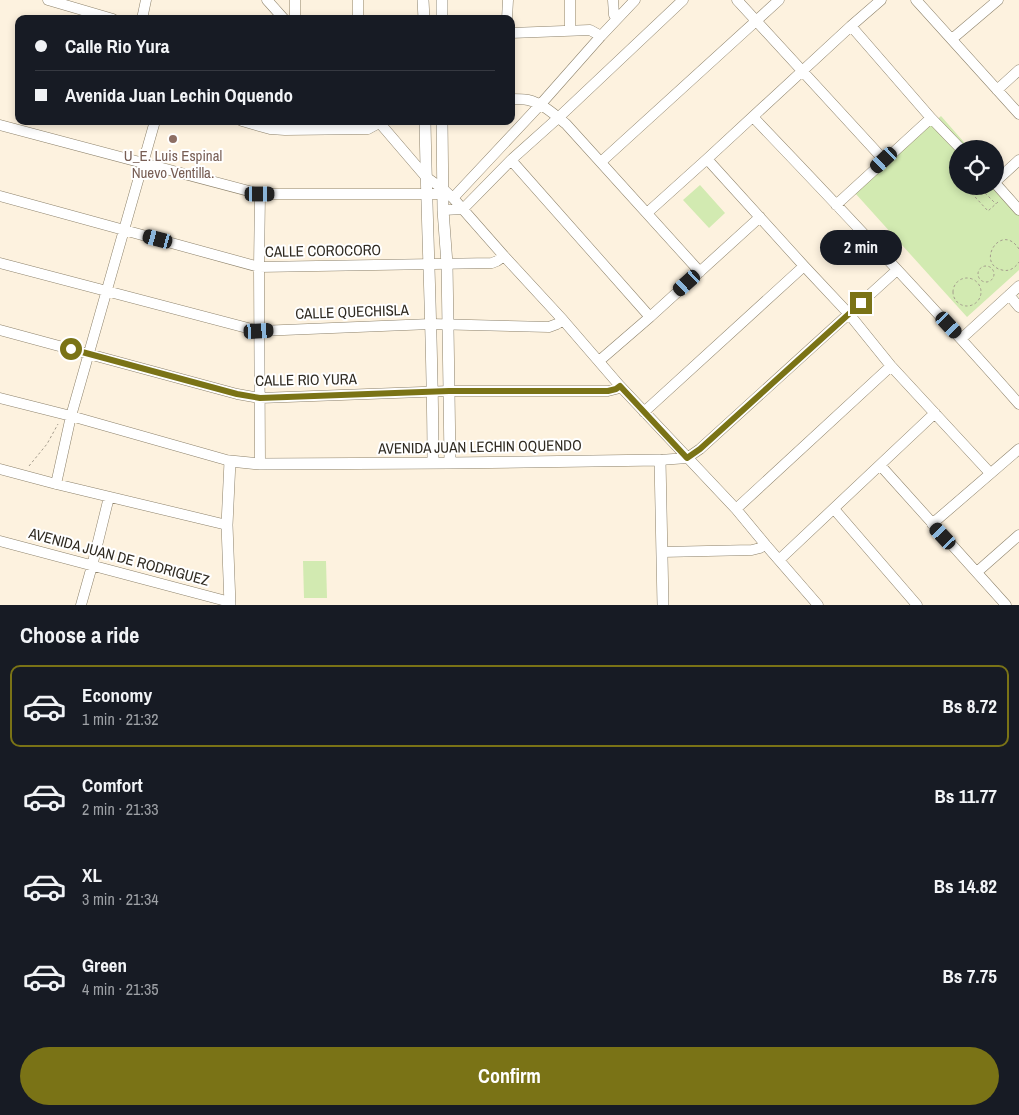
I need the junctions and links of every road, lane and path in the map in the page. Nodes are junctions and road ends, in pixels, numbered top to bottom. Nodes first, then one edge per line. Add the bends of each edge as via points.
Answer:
1 (48, 0) edge
2 (146, 0) edge
3 (267, 0) edge
4 (294, 0) edge
5 (358, 0) edge
6 (423, 0) edge
7 (442, 0) edge
8 (508, 0) edge
9 (570, 0) edge
10 (613, 0) edge
11 (635, 0) edge
12 (683, 0) edge
13 (737, 0) edge
14 (779, 0) edge
15 (881, 0) edge
16 (916, 0) edge
17 (998, 0) edge
18 (99, 15) edge
19 (143, 15) edge
20 (280, 15) edge
21 (295, 15) edge
22 (358, 15) edge
23 (424, 15) edge
24 (442, 15) edge
25 (508, 15) edge
26 (617, 18) junction
27 (756, 21) junction
28 (850, 26) junction
29 (570, 30) junction
30 (515, 33) edge
31 (601, 36) junction
32 (952, 40) junction
33 (1019, 70) edge
34 (802, 71) junction
35 (998, 90) junction
36 (515, 99) edge
37 (540, 105) junction
38 (1019, 114) edge
39 (753, 117) junction
40 (558, 118) junction
41 (931, 118) junction
42 (0, 125) edge
43 (154, 125) edge
44 (256, 125) edge
45 (375, 125) edge
46 (382, 125) edge
47 (425, 125) edge
48 (442, 125) edge
49 (952, 140) edge
50 (707, 159) junction
51 (511, 160) junction
52 (884, 160) junction
53 (1019, 160) edge
54 (600, 162) junction
55 (143, 164) junction
56 (1004, 174) edge
57 (426, 178) junction
58 (1004, 192) edge
59 (260, 194) junction
60 (427, 194) junction
61 (446, 194) junction
62 (974, 195) edge
63 (988, 195) edge
64 (0, 196) edge
65 (1000, 201) dead end
66 (836, 204) junction
67 (996, 204) junction
68 (463, 209) junction
69 (443, 210) junction
70 (1019, 210) edge
71 (647, 213) junction
72 (760, 217) junction
73 (124, 230) junction
74 (1019, 249) edge
75 (504, 256) junction
76 (1019, 262) edge
77 (0, 263) edge
78 (428, 264) junction
79 (447, 264) junction
80 (804, 266) junction
81 (994, 266) junction
82 (259, 267) junction
83 (991, 268) junction
84 (897, 270) junction
85 (700, 272) junction
86 (978, 280) junction
87 (1019, 286) edge
88 (107, 292) junction
89 (1009, 295) junction
90 (1019, 307) edge
91 (849, 314) junction
92 (650, 317) junction
93 (563, 320) junction
94 (431, 324) junction
95 (448, 324) junction
96 (0, 330) edge
97 (259, 331) junction
98 (962, 338) junction
99 (89, 354) junction
100 (599, 361) junction
101 (891, 366) junction
102 (620, 386) junction
103 (449, 391) junction
104 (433, 392) junction
105 (0, 398) edge
106 (260, 398) junction
107 (1019, 404) edge
108 (644, 412) junction
109 (935, 413) junction
110 (71, 416) junction
111 (1019, 449) edge
112 (687, 458) junction
113 (660, 460) junction
114 (230, 461) junction
115 (260, 464) junction
116 (433, 464) junction
117 (450, 464) junction
118 (880, 466) junction
119 (0, 469) edge
120 (990, 473) junction
121 (21, 475) junction
122 (56, 484) junction
123 (108, 497) junction
124 (736, 509) junction
125 (834, 509) junction
126 (932, 524) junction
127 (227, 525) junction
128 (1019, 535) edge
129 (0, 541) edge
130 (765, 544) junction
131 (662, 552) junction
132 (779, 560) junction
133 (92, 566) junction
134 (977, 572) junction
135 (230, 604) edge
136 (80, 605) edge
137 (664, 605) edge
138 (818, 605) edge
139 (917, 605) edge
140 (1006, 605) edge

1 - 18 street
2 - 19 street
3 - 20 street
4 - 21 street
5 - 22 street
6 - 23 street
7 - 24 street
8 - 25 street
9 - 29 street
10 - 26 street
11 - 26 street
12 - 40 street
13 - 27 street
14 - 27 street
15 - 28 street
16 - 32 street
17 - 32 street
26 - 31 street
27 - 34 street
27 - 54 street
28 - 34 street
28 - 41 street
29 - 30 street
29 - 31 street via 590,30
31 - 37 street
32 - 35 street
33 - 35 street
34 - 39 street
34 - 52 street
35 - 38 street
36 - 37 street
37 - 40 street
37 - 61 street
39 - 50 street
39 - 66 street
40 - 51 street
40 - 54 street
41 - 49 street
41 - 52 street
42 - 55 street
43 - 55 street
44 - 45 street via 285,130 368,130
46 - 57 street
47 - 57 street
48 - 61 street
50 - 71 street
50 - 72 street
51 - 68 street
51 - 92 street
52 - 66 street
53 - 56 street
54 - 71 street
55 - 59 street
55 - 73 street
57 - 60 street
57 - 61 street
58 - 70 street
59 - 60 street
59 - 82 street
60 - 61 street
60 - 78 street
61 - 68 street
61 - 69 street
62 - 67 path via 988,211
63 - 67 path
64 - 73 street, CALLE COROCORO
65 - 67 path
66 - 84 street
68 - 69 street
68 - 75 street
69 - 79 street
71 - 85 street
72 - 80 street
72 - 85 street
73 - 82 street, CALLE COROCORO
73 - 88 street
74 - 81 path via 1011,241 996,243 990,251
75 - 79 street, CALLE COROCORO via 492,263
75 - 93 street
76 - 81 path via 1007,271
77 - 88 street, CALLE QUECHISLA
78 - 79 street, CALLE COROCORO
78 - 82 street, CALLE COROCORO
78 - 94 street
79 - 95 street
80 - 91 street
80 - 108 street
81 - 83 path
82 - 97 street
83 - 86 path via 980,268
83 - 86 path via 994,276 991,281
84 - 91 street
84 - 98 street
85 - 92 street
86 - 86 path via 982,289 977,302 968,306 956,300 953,292 959,280 968,277
87 - 89 street
88 - 97 street, CALLE QUECHISLA
88 - 99 street
89 - 90 street
89 - 98 street
91 - 101 street
91 - 112 street
92 - 100 street
93 - 95 street, CALLE QUECHISLA via 549,327
93 - 100 street
94 - 95 street, CALLE QUECHISLA
94 - 97 street, CALLE QUECHISLA
94 - 104 street
95 - 103 street
96 - 99 street, CALLE RIO YURA
97 - 106 street
98 - 107 street
99 - 106 street, CALLE RIO YURA
99 - 110 street
100 - 102 street
101 - 109 street
101 - 124 street
102 - 103 street, CALLE RIO YURA via 608,391
102 - 108 street
103 - 104 street, CALLE RIO YURA
103 - 117 street
104 - 106 street, CALLE RIO YURA
104 - 116 street
105 - 110 street, AVENIDA JUAN LECHIN OQUENDO
106 - 115 street
108 - 112 street
109 - 118 street
109 - 120 street
110 - 114 street, AVENIDA JUAN LECHIN OQUENDO
110 - 121 path via 63,418 47,444
110 - 122 street
111 - 120 street
112 - 113 street, AVENIDA JUAN LECHIN OQUENDO
112 - 124 street
113 - 117 street, AVENIDA JUAN LECHIN OQUENDO
113 - 131 street
114 - 115 street, AVENIDA JUAN LECHIN OQUENDO
114 - 127 street
115 - 116 street, AVENIDA JUAN LECHIN OQUENDO
116 - 117 street, AVENIDA JUAN LECHIN OQUENDO
118 - 125 street
118 - 126 street
119 - 121 street
120 - 126 street
121 - 122 street
122 - 123 street
123 - 127 street
123 - 133 street
124 - 130 street
125 - 132 street
125 - 139 street
126 - 134 street
127 - 135 street
128 - 134 street
129 - 133 street, AVENIDA JUAN DE RODRIGUEZ
130 - 131 street via 752,550
130 - 132 street
131 - 137 street
132 - 138 street
133 - 135 street, AVENIDA JUAN DE RODRIGUEZ
133 - 136 street
134 - 140 street

